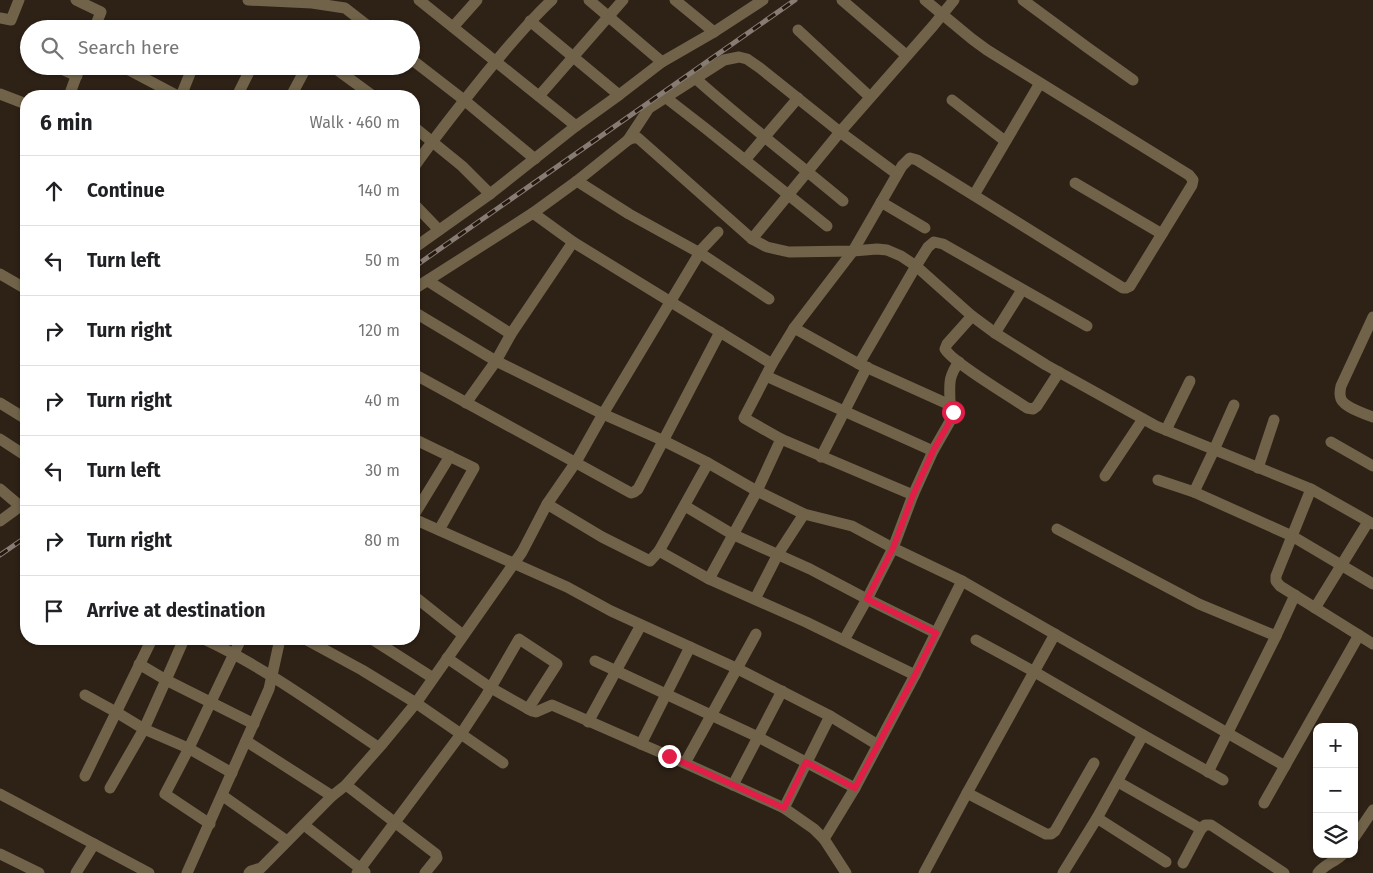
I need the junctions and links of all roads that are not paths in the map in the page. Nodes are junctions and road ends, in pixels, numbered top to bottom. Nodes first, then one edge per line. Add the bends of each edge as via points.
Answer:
1 (19, 0) edge
2 (76, 0) edge
3 (248, 0) edge
4 (419, 0) edge
5 (477, 0) edge
6 (552, 0) edge
7 (588, 0) edge
8 (623, 0) edge
9 (675, 0) edge
10 (761, 0) edge
11 (842, 0) edge
12 (925, 0) edge
13 (954, 0) edge
14 (1023, 0) edge
15 (278, 1) edge
16 (343, 4) edge
17 (942, 15) junction
18 (608, 16) junction
19 (0, 18) edge
20 (98, 20) edge
21 (360, 20) edge
22 (530, 21) junction
23 (452, 27) junction
24 (798, 30) dead end
25 (714, 32) junction
26 (906, 55) junction
27 (573, 57) junction
28 (496, 61) junction
29 (662, 62) junction
30 (420, 66) edge
31 (77, 75) edge
32 (137, 75) edge
33 (189, 75) edge
34 (248, 75) edge
35 (302, 75) edge
36 (344, 75) edge
37 (694, 78) junction
38 (1133, 80) dead end
39 (1040, 83) junction
40 (71, 90) edge
41 (168, 90) edge
42 (183, 90) edge
43 (240, 90) edge
44 (294, 90) edge
45 (364, 90) edge
46 (0, 94) edge
47 (539, 96) junction
48 (619, 96) junction
49 (870, 96) junction
50 (665, 97) junction
51 (798, 98) junction
52 (464, 100) junction
53 (952, 100) dead end
54 (20, 102) edge
55 (576, 126) junction
56 (420, 132) edge
57 (840, 132) junction
58 (765, 137) junction
59 (628, 140) junction
60 (1005, 141) junction
61 (431, 142) junction
62 (420, 158) edge
63 (535, 159) junction
64 (745, 160) junction
65 (808, 172) junction
66 (897, 174) junction
67 (577, 181) junction
68 (1075, 183) dead end
69 (490, 194) junction
70 (789, 195) junction
71 (974, 195) junction
72 (843, 201) dead end
73 (881, 202) junction
74 (420, 210) edge
75 (533, 213) junction
76 (827, 226) dead end
77 (925, 228) dead end
78 (439, 230) junction
79 (718, 232) dead end
80 (1162, 234) junction
81 (752, 239) junction
82 (573, 242) junction
83 (420, 244) edge
84 (852, 251) junction
85 (700, 253) junction
86 (916, 266) junction
87 (0, 274) edge
88 (428, 280) junction
89 (20, 284) edge
90 (420, 285) edge
91 (1022, 290) junction
92 (769, 299) dead end
93 (670, 301) junction
94 (420, 316) edge
95 (972, 316) junction
96 (1373, 317) edge
97 (1087, 326) dead end
98 (794, 328) junction
99 (720, 332) junction
100 (995, 333) junction
101 (511, 334) junction
102 (496, 361) junction
103 (959, 362) junction
104 (772, 364) junction
105 (863, 365) junction
106 (1059, 372) junction
107 (766, 376) junction
108 (420, 377) edge
109 (1190, 381) dead end
110 (466, 403) junction
111 (0, 404) edge
112 (950, 404) junction
113 (1234, 405) dead end
114 (845, 411) junction
115 (603, 414) junction
116 (1372, 414) edge
117 (20, 416) edge
118 (1143, 419) junction
119 (1274, 420) dead end
120 (1166, 430) junction
121 (0, 439) edge
122 (781, 439) junction
123 (662, 440) junction
124 (420, 442) edge
125 (1331, 442) dead end
126 (1214, 450) junction
127 (933, 451) junction
128 (20, 452) edge
129 (450, 456) junction
130 (821, 457) junction
131 (576, 462) junction
132 (708, 463) junction
133 (1373, 466) edge
134 (1258, 468) junction
135 (1105, 476) dead end
136 (1158, 480) dead end
137 (0, 489) edge
138 (1311, 489) junction
139 (757, 491) junction
140 (1194, 492) junction
141 (913, 495) junction
142 (20, 502) edge
143 (547, 504) junction
144 (20, 506) edge
145 (685, 506) junction
146 (420, 507) edge
147 (804, 514) junction
148 (420, 520) edge
149 (0, 521) edge
150 (1371, 523) edge
151 (1057, 529) dead end
152 (439, 530) junction
153 (732, 534) junction
154 (1292, 536) junction
155 (893, 548) junction
156 (659, 551) junction
157 (778, 554) junction
158 (514, 564) junction
159 (1342, 565) junction
160 (709, 579) junction
161 (962, 581) junction
162 (1373, 584) edge
163 (1294, 595) junction
164 (755, 599) junction
165 (867, 599) junction
166 (420, 601) edge
167 (1315, 608) junction
168 (641, 624) junction
169 (936, 633) junction
170 (756, 634) dead end
171 (1055, 634) junction
172 (463, 635) junction
173 (1359, 635) junction
174 (1276, 636) junction
175 (844, 640) junction
176 (976, 640) dead end
177 (1373, 644) edge
178 (149, 645) edge
179 (181, 645) edge
180 (216, 645) edge
181 (237, 645) edge
182 (279, 645) edge
183 (317, 645) edge
184 (381, 645) edge
185 (690, 647) junction
186 (233, 653) junction
187 (447, 658) junction
188 (595, 661) dead end
189 (140, 664) junction
190 (736, 668) junction
191 (616, 670) junction
192 (1034, 670) junction
193 (915, 675) junction
194 (272, 676) junction
195 (433, 678) junction
196 (166, 680) junction
197 (491, 688) junction
198 (782, 691) junction
199 (85, 694) dead end
200 (666, 694) junction
201 (210, 702) junction
202 (416, 703) junction
203 (528, 709) junction
204 (116, 712) junction
205 (710, 715) junction
206 (830, 716) junction
207 (588, 722) junction
208 (254, 724) junction
209 (144, 729) junction
210 (1228, 733) junction
211 (461, 734) junction
212 (1143, 735) junction
213 (758, 737) junction
214 (246, 742) junction
215 (641, 744) junction
216 (878, 744) junction
217 (378, 747) junction
218 (188, 748) junction
219 (806, 762) junction
220 (503, 763) dead end
221 (685, 763) junction
222 (1094, 763) dead end
223 (1285, 766) junction
224 (1208, 772) junction
225 (232, 773) junction
226 (85, 776) dead end
227 (1223, 780) dead end
228 (1118, 782) junction
229 (346, 785) junction
230 (733, 785) junction
231 (110, 788) dead end
232 (855, 788) junction
233 (967, 792) junction
234 (0, 794) edge
235 (223, 796) junction
236 (332, 796) junction
237 (1264, 803) dead end
238 (784, 808) junction
239 (1373, 810) edge
240 (1097, 818) junction
241 (396, 822) junction
242 (210, 824) junction
243 (304, 825) junction
244 (1202, 829) junction
245 (1358, 832) edge
246 (824, 840) junction
247 (287, 841) junction
248 (94, 844) junction
249 (0, 854) edge
250 (1338, 858) edge
251 (1166, 862) dead end
252 (1183, 863) dead end
253 (264, 870) edge
254 (361, 871) edge
255 (39, 873) edge
256 (76, 873) edge
257 (150, 873) edge
258 (188, 873) edge
259 (249, 873) edge
260 (425, 873) edge
261 (846, 873) edge
262 (924, 873) edge
263 (1062, 873) edge
264 (1284, 873) edge
265 (1318, 873) edge

1 - 19 street via 11,20
2 - 20 street via 101,12
3 - 15 street
4 - 23 street
5 - 23 street
6 - 22 street
7 - 18 street
8 - 18 street
9 - 25 street
10 - 25 street
11 - 26 street
12 - 17 street
13 - 17 street
14 - 38 street
15 - 16 street
16 - 21 street
17 - 26 street
17 - 39 street via 972,39
18 - 27 street
18 - 29 street
22 - 27 street
22 - 28 street
23 - 28 street
24 - 49 street
25 - 29 street
26 - 49 street
27 - 47 street
27 - 48 street
28 - 47 street
28 - 52 street
29 - 48 street
30 - 52 street
31 - 40 street
32 - 41 street
33 - 42 street
34 - 43 street
35 - 44 street
36 - 45 street
37 - 50 street
37 - 51 street via 724,60 739,57 753,63
37 - 58 street
39 - 60 street
39 - 80 street via 1193,180
46 - 54 street
47 - 55 street
48 - 55 street
49 - 57 street
50 - 59 street via 649,108
50 - 64 street
51 - 57 street
51 - 58 street
52 - 61 street
52 - 63 street
53 - 60 street
55 - 63 street
56 - 61 street
57 - 65 street
57 - 66 street
58 - 64 street
58 - 65 street
59 - 67 street
59 - 81 street via 638,138
60 - 71 street
61 - 62 street
61 - 69 street
63 - 69 street
64 - 70 street
65 - 70 street
65 - 72 street
66 - 71 street via 910,158
66 - 73 street
67 - 75 street
67 - 85 street
68 - 80 street
69 - 78 street
70 - 76 street
70 - 81 street
71 - 80 street via 1123,288 1130,286
73 - 77 street
73 - 84 street
74 - 78 street
75 - 82 street
75 - 88 street
78 - 83 street
79 - 85 street
81 - 84 street via 766,247 788,252
82 - 93 street
82 - 101 street
84 - 86 street via 887,250
84 - 98 street
85 - 92 street
85 - 93 street
86 - 91 street via 934,242 943,244
86 - 95 street
86 - 105 street
87 - 89 street
88 - 90 street
88 - 101 street
91 - 97 street
91 - 100 street
93 - 99 street
93 - 115 street
94 - 102 street
95 - 100 street
95 - 103 street via 945,348
96 - 116 street via 1341,386 1340,395 1346,405
98 - 104 street
98 - 105 street
99 - 104 street
99 - 123 street
100 - 106 street
101 - 102 street
102 - 110 street
102 - 115 street
103 - 106 street via 1032,409
103 - 112 street via 950,379
104 - 107 street
105 - 112 street
105 - 114 street
106 - 118 street
107 - 114 street
107 - 122 street via 744,418
108 - 110 street
109 - 120 street
110 - 131 street
111 - 117 street
112 - 127 street via 953,416
113 - 126 street
114 - 127 street
114 - 130 street
115 - 123 street
115 - 131 street
118 - 120 street
118 - 135 street
119 - 134 street
120 - 126 street
121 - 128 street
122 - 130 street
122 - 139 street
123 - 131 street via 638,489 631,493
123 - 132 street
124 - 129 street
125 - 133 street
126 - 134 street
126 - 140 street
127 - 141 street
129 - 146 street
129 - 152 street via 474,468
130 - 141 street
131 - 143 street
132 - 139 street
132 - 145 street
134 - 138 street
136 - 140 street
137 - 142 street
138 - 150 street
138 - 154 street
139 - 147 street
139 - 153 street
140 - 154 street
141 - 155 street
143 - 156 street via 650,561
143 - 158 street
144 - 149 street
145 - 153 street
145 - 156 street
147 - 155 street via 852,526
147 - 157 street
148 - 152 street
150 - 159 street
151 - 174 street via 1199,604
152 - 158 street
153 - 157 street
153 - 160 street
154 - 159 street
154 - 163 street via 1276,581
155 - 161 street
155 - 165 street
156 - 160 street
157 - 164 street
157 - 165 street
158 - 168 street
158 - 172 street
159 - 162 street
159 - 167 street
160 - 164 street
161 - 169 street
161 - 171 street
163 - 167 street
163 - 174 street
164 - 175 street
165 - 169 street
165 - 175 street
166 - 172 street
167 - 173 street
168 - 185 street
168 - 191 street
169 - 193 street
170 - 190 street
171 - 192 street
171 - 210 street
172 - 187 street
173 - 177 street
173 - 223 street
174 - 210 street
175 - 193 street
176 - 192 street
178 - 189 street
179 - 196 street
180 - 186 street
181 - 186 street
182 - 194 street
183 - 202 street
184 - 195 street
185 - 190 street
185 - 200 street
186 - 194 street
186 - 201 street
187 - 195 street
187 - 197 street
188 - 191 street
189 - 196 street
189 - 204 street
190 - 198 street
190 - 205 street
191 - 200 street
191 - 207 street
192 - 212 street
192 - 233 street
193 - 216 street
194 - 208 street
194 - 217 street
195 - 202 street
196 - 201 street
196 - 209 street
197 - 203 street
197 - 203 street via 519,639 558,664
197 - 211 street
198 - 206 street
198 - 213 street
199 - 204 street
200 - 205 street
200 - 215 street
201 - 208 street
201 - 218 street
202 - 211 street
202 - 217 street
203 - 207 street via 536,712 552,705
204 - 209 street
204 - 226 street
205 - 213 street
205 - 221 street
206 - 216 street
206 - 219 street
207 - 215 street
208 - 214 street
209 - 218 street
209 - 231 street
210 - 223 street
210 - 224 street
211 - 220 street
211 - 241 street
212 - 224 street
212 - 228 street
213 - 219 street
213 - 230 street
214 - 225 street
214 - 236 street
215 - 221 street
216 - 232 street
217 - 229 street
218 - 225 street
218 - 242 street via 164,794
219 - 232 street
219 - 238 street
221 - 230 street
222 - 233 street via 1051,834
223 - 237 street
224 - 227 street
225 - 235 street
228 - 240 street
228 - 244 street
229 - 236 street
229 - 241 street
230 - 238 street
232 - 246 street
233 - 262 street
234 - 248 street
235 - 242 street
235 - 247 street
236 - 243 street
238 - 246 street
239 - 245 street
240 - 251 street
240 - 263 street
241 - 254 street
241 - 260 street via 436,854 437,858
242 - 258 street
243 - 247 street
243 - 254 street
244 - 252 street
244 - 264 street via 1211,825
246 - 261 street
247 - 253 street
248 - 256 street
248 - 257 street
249 - 255 street
250 - 265 street
253 - 259 street

